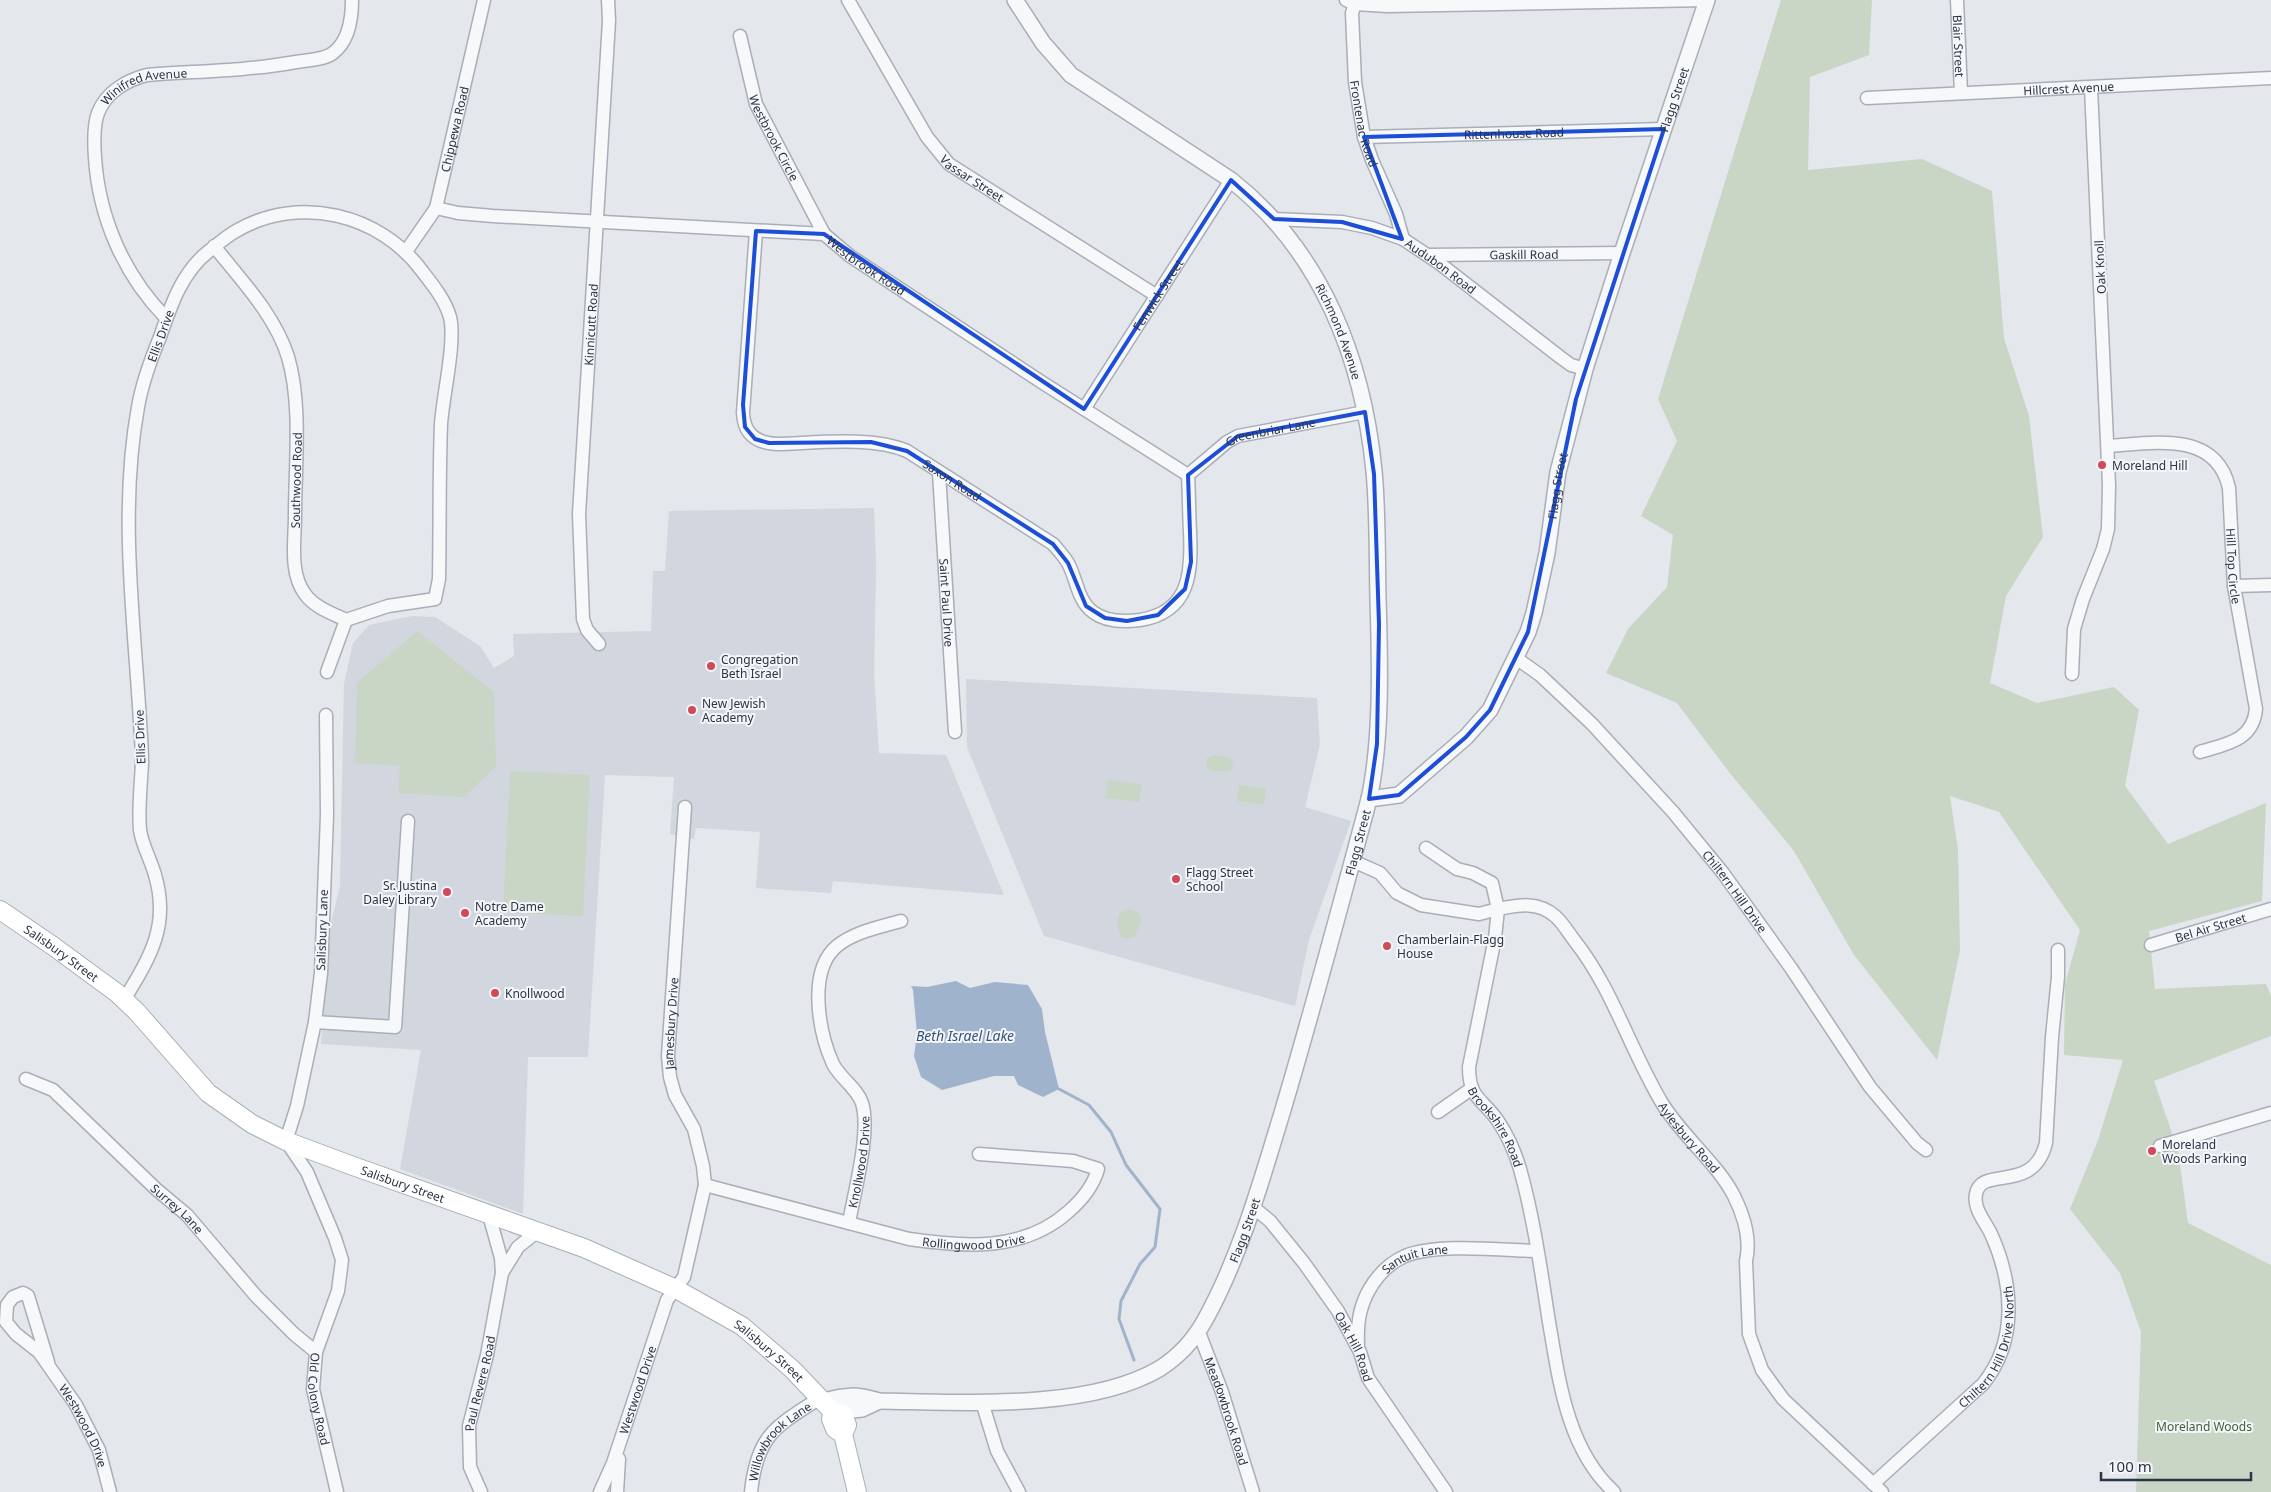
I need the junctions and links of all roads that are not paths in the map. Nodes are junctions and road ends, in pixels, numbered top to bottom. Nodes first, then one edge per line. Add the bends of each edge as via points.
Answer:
1 (352, 0) edge
2 (484, 0) edge
3 (608, 0) edge
4 (1015, 0) edge
5 (1707, 0) edge
6 (1958, 0) edge
7 (850, 1) edge
8 (1350, 2) edge
9 (740, 36) dead end
10 (2271, 78) edge
11 (2092, 88) junction
12 (1961, 93) junction
13 (1867, 98) dead end
14 (1664, 129) junction
15 (1364, 136) junction
16 (1232, 180) junction
17 (436, 208) junction
18 (1274, 219) junction
19 (596, 221) junction
20 (756, 231) junction
21 (824, 234) junction
22 (1403, 239) junction
23 (214, 246) junction
24 (406, 250) junction
25 (1622, 253) junction
26 (1428, 256) junction
27 (1157, 296) junction
28 (166, 318) junction
29 (1585, 369) junction
30 (1084, 409) junction
31 (1365, 412) junction
32 (2108, 446) junction
33 (939, 472) junction
34 (1188, 475) junction
35 (2271, 585) edge
36 (2234, 586) junction
37 (346, 620) junction
38 (599, 644) dead end
39 (1516, 658) junction
40 (327, 672) dead end
41 (2072, 674) dead end
42 (326, 715) dead end
43 (955, 732) dead end
44 (2200, 752) dead end
45 (1369, 799) junction
46 (685, 807) dead end
47 (408, 821) dead end
48 (1426, 848) dead end
49 (1352, 861) junction
50 (1498, 909) junction
51 (2271, 909) edge
52 (0, 910) edge
53 (901, 921) dead end
54 (2151, 945) dead end
55 (2058, 950) dead end
56 (124, 1000) junction
57 (316, 1022) junction
58 (26, 1079) dead end
59 (1471, 1089) junction
60 (1438, 1112) dead end
61 (2271, 1113) edge
62 (286, 1141) junction
63 (2160, 1146) dead end
64 (1926, 1150) dead end
65 (979, 1154) dead end
66 (705, 1184) junction
67 (1253, 1207) junction
68 (490, 1215) junction
69 (848, 1223) junction
70 (538, 1232) junction
71 (1537, 1251) junction
72 (502, 1273) junction
73 (676, 1289) junction
74 (1198, 1330) junction
75 (316, 1352) junction
76 (1360, 1352) junction
77 (48, 1362) junction
78 (982, 1402) junction
79 (825, 1404) junction
80 (621, 1439) junction
81 (1878, 1488) edge
82 (110, 1492) edge
83 (336, 1492) edge
84 (480, 1492) edge
85 (600, 1492) edge
86 (617, 1492) edge
87 (751, 1492) edge
88 (857, 1492) edge
89 (1019, 1492) edge
90 (1253, 1492) edge
91 (1446, 1492) edge
92 (1614, 1492) edge

1 - 28 street, Winifred Avenue via 349,26 332,54 261,68 147,74 130,79 101,108 94,146 101,201 123,259 137,284
2 - 17 street, Chippewa Road
3 - 19 street, Kinnicutt Road
4 - 16 street, Richmond Avenue via 1043,43 1071,75
5 - 8 street via 1387,6
5 - 14 street, Flagg Street
6 - 12 street, Blair Street
7 - 27 street, Vassar Street via 927,137 949,164
8 - 15 street, Frontenac Road via 1355,82
9 - 21 street, Westbrook Circle via 756,104
10 - 11 street, Hillcrest Avenue
11 - 12 street, Hillcrest Avenue
11 - 32 street, Oak Knoll
12 - 13 street, Hillcrest Avenue
14 - 15 street, Rittenhouse Road
14 - 25 street, Flagg Street
15 - 22 street, Frontenac Road
16 - 18 street, Richmond Avenue
16 - 27 street, Fenwick Street
17 - 19 street, Westbrook Road via 493,216
17 - 24 street, Chippewa Road
18 - 22 street, Audubon Road via 1342,222
18 - 31 street, Richmond Avenue via 1301,255 1339,322
19 - 20 street, Westbrook Road
19 - 38 street, Kinnicutt Road via 579,514 583,619 587,630
20 - 21 street, Westbrook Road
20 - 33 street, Saxon Road via 743,405 749,433 754,439 769,444 872,442 890,445 907,451
21 - 30 street, Westbrook Road via 850,256
22 - 26 street, Audubon Road
23 - 24 street, Ellis Drive via 236,231 271,217 313,212 351,218 370,226
23 - 28 street, Ellis Drive via 186,276
23 - 37 street, Southwood Road via 282,339 292,376 296,420 297,575 311,602
24 - 37 street, Ellis Drive via 445,305 452,329 441,422 439,578 434,599 388,606
25 - 26 street, Gaskill Road
25 - 29 street, Flagg Street
26 - 29 street, Audubon Road via 1571,365
27 - 30 street, Fenwick Street
28 - 56 street, Ellis Drive via 138,404 131,452 128,514 142,757 140,833 154,874 161,909 149,959
29 - 39 street, Flagg Street via 1558,472 1547,554 1534,613
30 - 34 street, Westbrook Road
31 - 34 street, Greenbriar Lane via 1238,436
31 - 45 street, Richmond Avenue via 1374,474 1379,624 1377,744
32 - 36 street, Hill Top Circle via 2161,442 2179,444 2210,455 2220,465 2229,488
32 - 41 street, Oak Knoll via 2108,529 2076,624
33 - 34 street, Saxon Road via 1053,544 1068,563 1086,606 1098,616 1119,621 1158,615 1174,604 1185,590 1191,562
33 - 43 street, Saint Paul Drive
35 - 36 street
36 - 44 street, Hill Top Circle via 2255,700 2255,717 2252,727 2233,742
37 - 40 street
39 - 45 street, Flagg Street via 1490,710 1466,737 1399,795
39 - 64 street, Chiltern Hill Drive via 1540,675 1592,724 1673,812 1791,968 1870,1087
42 - 57 street, Salisbury Lane via 327,815
45 - 49 street, Flagg Street
46 - 66 street, Jamesbury Drive via 668,1056 676,1095 694,1129
47 - 57 street via 395,1026
48 - 50 street via 1457,869 1492,883
49 - 50 street via 1380,873 1397,892 1421,905 1479,914
49 - 67 street, Flagg Street via 1321,983
50 - 59 street, Brookshire Road via 1469,1067
50 - 81 street, Aylesbury Road via 1524,904 1545,910 1563,925 1593,967 1662,1104 1724,1179 1742,1214 1748,1251 1748,1327 1762,1370 1783,1399
51 - 54 street, Bel Air Street
52 - 56 main road, Salisbury Street via 61,951
53 - 69 street, Knollwood Drive via 842,942 829,954 821,980 819,1010 825,1042 840,1076 862,1102 865,1121
55 - 81 street, Chiltern Hill Drive North via 2043,1155 2030,1171 2020,1176 1988,1180 1976,1191 1978,1210 1992,1236 2007,1287 2009,1312 2002,1350 1983,1384
56 - 62 main road, Salisbury Street via 208,1093 252,1124
57 - 62 street, Salisbury Lane
58 - 75 street, Surrey Lane via 53,1090 187,1215 256,1296
59 - 60 street
59 - 71 street, Brookshire Road via 1499,1122 1515,1151 1529,1199
61 - 63 street
62 - 68 main road, Salisbury Street
62 - 75 street, Old Colony Road via 307,1172 342,1260 338,1291
65 - 69 street, Rollingwood Drive via 1073,1161 1098,1169 1089,1190 1059,1220 1017,1240 992,1244 940,1244
66 - 69 street, Rollingwood Drive
66 - 73 street, Jamesbury Drive via 684,1277
67 - 74 street, Flagg Street via 1224,1278
67 - 76 street, Oak Hill Road via 1304,1262 1338,1311
68 - 70 main road, Salisbury Street
68 - 72 street, Paul Revere Road
70 - 72 street, Paul Revere Road via 518,1247
70 - 73 main road, Salisbury Street via 584,1248
71 - 76 street, Santuit Lane via 1445,1250 1414,1253 1396,1260 1379,1275 1362,1303 1358,1324
71 - 92 street, Brookshire Road via 1570,1420 1582,1448
72 - 84 street, Paul Revere Road via 487,1355 469,1426 470,1467
73 - 79 main road, Salisbury Street via 742,1326
73 - 80 street, Westwood Drive via 667,1300
74 - 78 street, Flagg Street via 1169,1362 1131,1382 1073,1395
74 - 90 street, Meadowbrook Road via 1222,1392
75 - 83 street, Old Colony Road via 313,1389
76 - 91 street, Oak Hill Road via 1368,1378
77 - 77 street, Westwood Drive via 6,1322 7,1305 17,1295 23,1293 28,1296
77 - 82 street, Westwood Drive via 88,1426 105,1467
78 - 79 street, Flagg Street via 879,1401 862,1409
78 - 89 street via 997,1451
79 - 87 street, Willowbrook Lane via 785,1420 770,1434 758,1457
79 - 88 main road, Salisbury Street via 843,1414 847,1425 843,1434
80 - 85 street, Westwood Drive
80 - 86 street

